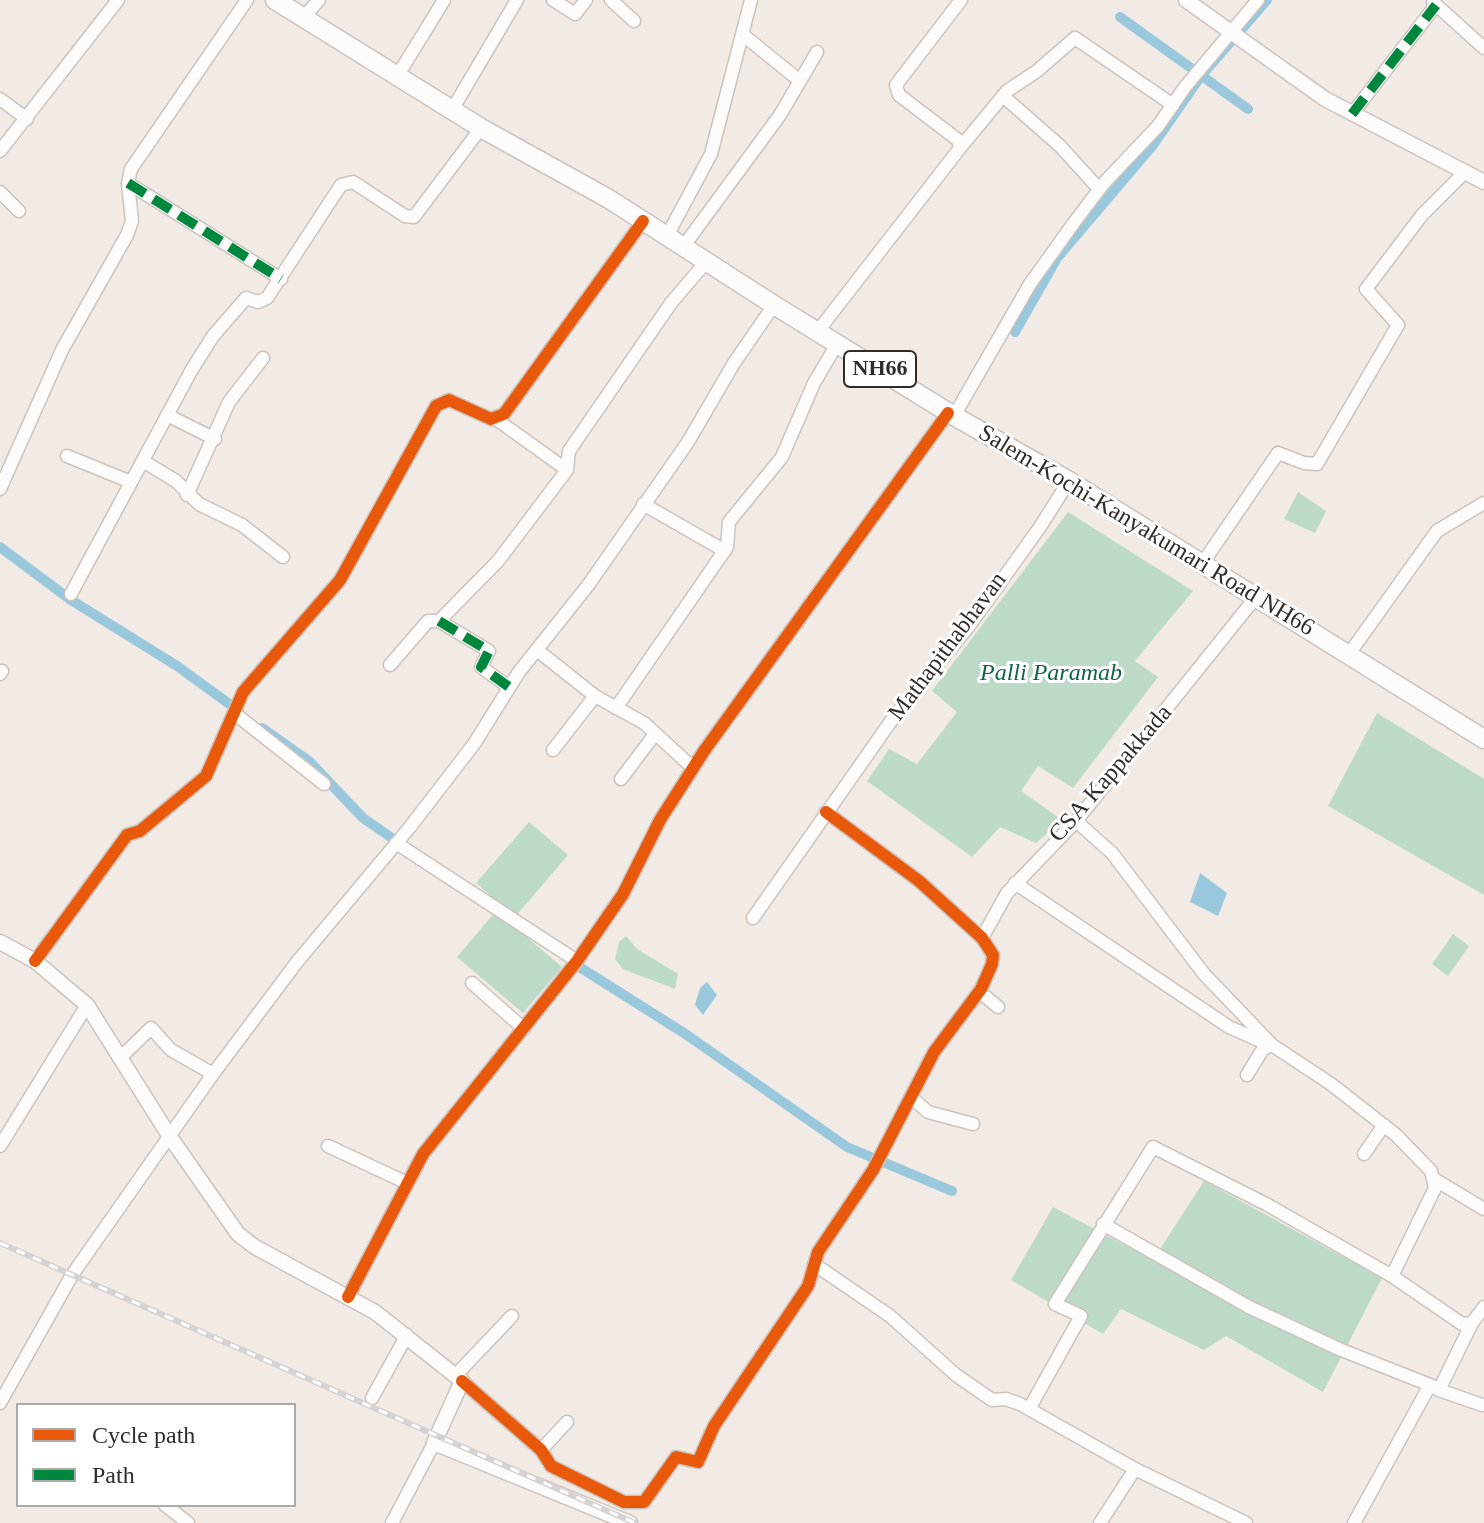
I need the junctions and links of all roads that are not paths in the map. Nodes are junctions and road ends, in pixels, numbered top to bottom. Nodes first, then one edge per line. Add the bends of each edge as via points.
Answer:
1 (118, 0) edge
2 (247, 0) edge
3 (275, 0) edge
4 (319, 0) edge
5 (444, 0) edge
6 (517, 0) edge
7 (553, 0) edge
8 (586, 0) edge
9 (611, 0) edge
10 (751, 0) edge
11 (961, 0) edge
12 (1186, 0) edge
13 (1258, 0) edge
14 (1433, 3) edge
15 (303, 18) junction
16 (634, 21) dead end
17 (742, 34) junction
18 (1232, 36) junction
19 (1484, 48) edge
20 (817, 52) dead end
21 (398, 75) junction
22 (800, 81) junction
23 (1003, 96) junction
24 (0, 99) edge
25 (1173, 105) junction
26 (452, 110) junction
27 (1352, 114) junction
28 (27, 119) junction
29 (481, 128) junction
30 (960, 148) junction
31 (0, 151) edge
32 (1466, 171) junction
33 (1484, 182) edge
34 (128, 183) junction
35 (1099, 189) junction
36 (0, 192) edge
37 (19, 211) dead end
38 (643, 221) junction
39 (667, 236) junction
40 (683, 247) junction
41 (706, 262) junction
42 (281, 279) junction
43 (774, 305) junction
44 (818, 331) junction
45 (837, 344) junction
46 (263, 358) dead end
47 (951, 414) junction
48 (167, 415) junction
49 (496, 419) junction
50 (215, 439) junction
51 (67, 456) dead end
52 (143, 461) junction
53 (567, 470) junction
54 (1069, 481) junction
55 (131, 482) junction
56 (0, 489) edge
57 (187, 495) junction
58 (643, 504) junction
59 (1483, 505) edge
60 (725, 551) junction
61 (283, 557) dead end
62 (1202, 564) junction
63 (73, 591) dead end
64 (1256, 597) junction
65 (439, 621) junction
66 (537, 650) junction
67 (1349, 654) junction
68 (390, 665) dead end
69 (509, 687) junction
70 (595, 696) junction
71 (236, 708) junction
72 (616, 708) junction
73 (655, 734) junction
74 (1484, 739) edge
75 (553, 750) dead end
76 (693, 768) junction
77 (621, 779) dead end
78 (324, 784) dead end
79 (826, 812) junction
80 (1076, 821) junction
81 (398, 842) junction
82 (1015, 883) junction
83 (753, 918) dead end
84 (982, 938) junction
85 (0, 942) edge
86 (35, 961) junction
87 (575, 964) junction
88 (472, 983) dead end
89 (979, 991) junction
90 (87, 1005) junction
91 (998, 1007) dead end
92 (524, 1029) junction
93 (1272, 1045) junction
94 (121, 1057) junction
95 (213, 1074) junction
96 (1247, 1075) dead end
97 (911, 1097) junction
98 (973, 1124) dead end
99 (1384, 1125) junction
100 (170, 1137) junction
101 (0, 1146) edge
102 (328, 1146) dead end
103 (1364, 1154) dead end
104 (1434, 1179) junction
105 (407, 1183) junction
106 (1484, 1209) edge
107 (1103, 1224) junction
108 (814, 1264) junction
109 (1392, 1276) junction
110 (348, 1297) junction
111 (1484, 1307) edge
112 (512, 1316) dead end
113 (1472, 1323) junction
114 (407, 1335) junction
115 (458, 1379) junction
116 (1434, 1387) junction
117 (372, 1398) dead end
118 (0, 1403) edge
119 (1482, 1405) edge
120 (1029, 1409) junction
121 (567, 1422) dead end
122 (434, 1443) junction
123 (541, 1450) junction
124 (1135, 1469) junction
125 (168, 1507) edge
126 (188, 1523) edge
127 (392, 1523) edge
128 (630, 1523) edge
129 (1100, 1523) edge
130 (1246, 1523) edge
131 (1354, 1523) edge

1 - 28 street
2 - 34 street via 131,169
3 - 15 highway, Salem-Kochi-Kanyakumari Road NH66 / NH66
4 - 15 street
5 - 21 street
6 - 26 street
7 - 8 street via 575,14
9 - 16 street
10 - 17 street
11 - 30 street via 896,85 899,95 958,140
12 - 18 main road
13 - 18 street
14 - 19 street
14 - 27 street
15 - 21 highway, Salem-Kochi-Kanyakumari Road NH66 / NH66
17 - 22 street
17 - 39 street via 711,154
18 - 25 street
18 - 27 main road
20 - 22 street
21 - 26 highway, Salem-Kochi-Kanyakumari Road NH66 / NH66
22 - 40 street
23 - 25 street via 1075,38
23 - 30 street
23 - 35 street
24 - 28 street
25 - 35 street
26 - 29 highway, Salem-Kochi-Kanyakumari Road NH66 / NH66
27 - 32 main road
28 - 31 street
29 - 38 highway, Salem-Kochi-Kanyakumari Road NH66 / NH66
29 - 42 street via 414,217 358,184 345,182
30 - 44 street
32 - 33 main road
32 - 62 street via 1422,215 1366,289 1398,325 1317,464 1278,453
34 - 42 street
34 - 56 street via 132,221 127,235 62,350
35 - 47 street via 1030,284
36 - 37 street
38 - 39 highway, Salem-Kochi-Kanyakumari Road NH66 / NH66
38 - 49 street via 514,402
39 - 40 highway, Salem-Kochi-Kanyakumari Road NH66 / NH66
40 - 41 highway, Salem-Kochi-Kanyakumari Road NH66 / NH66
41 - 43 highway, Salem-Kochi-Kanyakumari Road NH66 / NH66
41 - 53 street via 671,303 569,451
42 - 48 street via 262,302 242,300 213,336
43 - 44 highway, Salem-Kochi-Kanyakumari Road NH66 / NH66
43 - 58 street
44 - 45 highway, Salem-Kochi-Kanyakumari Road NH66 / NH66
45 - 47 highway, Salem-Kochi-Kanyakumari Road NH66 / NH66
45 - 60 street via 782,457 729,522
46 - 50 street via 229,402
47 - 54 highway, Salem-Kochi-Kanyakumari Road NH66 / NH66
47 - 76 street
48 - 50 street
48 - 52 street
49 - 53 street
49 - 71 street via 455,401 436,406 340,580 257,674
50 - 57 street
51 - 55 street
52 - 55 street
52 - 57 street via 176,481
53 - 65 street via 498,561
54 - 62 highway, Salem-Kochi-Kanyakumari Road NH66 / NH66
54 - 79 street, Mathapithabhavan via 969,626 896,714
55 - 63 street
57 - 61 street via 242,525
58 - 60 street
58 - 66 street
59 - 67 street via 1437,531
60 - 72 street
62 - 64 highway, Salem-Kochi-Kanyakumari Road NH66 / NH66
64 - 67 highway, Salem-Kochi-Kanyakumari Road NH66 / NH66
64 - 80 street, CSA Kappakkada
65 - 68 street via 428,621
65 - 69 street via 489,651 481,667
66 - 69 street
66 - 70 street
67 - 74 highway, Salem-Kochi-Kanyakumari Road NH66 / NH66
69 - 81 street via 474,744
70 - 72 street
70 - 75 street
71 - 78 street
71 - 86 street via 206,776 140,831 127,835
72 - 73 street
73 - 76 street
73 - 77 street
76 - 87 street via 623,894
79 - 83 street, Mathapithabhavan
79 - 84 street via 919,881
80 - 82 street, CSA Kappakkada
80 - 93 street via 1112,853 1204,974
81 - 87 street
81 - 95 street via 297,962
82 - 84 street, CSA Kappakkada
82 - 93 street via 1229,1027
84 - 89 street via 993,955
85 - 86 main road
86 - 90 main road
87 - 92 street
88 - 92 street
89 - 91 street
89 - 97 street via 934,1052
90 - 94 main road
90 - 101 street
92 - 105 street via 451,1115
93 - 96 street via 1263,1049
93 - 99 street
94 - 95 street via 151,1028 171,1050
94 - 100 main road
95 - 100 street
97 - 98 street via 928,1112
97 - 108 street
99 - 103 street
99 - 104 street
100 - 110 main road via 238,1234
100 - 118 street via 72,1275
102 - 105 street
104 - 106 street
104 - 109 street via 1432,1195
105 - 110 street
107 - 109 street via 1153,1147
107 - 116 street via 1249,1307
107 - 120 street via 1055,1304 1081,1316
108 - 120 street via 890,1316 992,1400 1006,1399
108 - 123 street via 808,1286 714,1426 698,1462 676,1457 644,1502 624,1502 594,1488 551,1466
109 - 113 street via 1462,1324
110 - 114 main road
111 - 113 street
112 - 115 street
113 - 116 street
114 - 115 main road
114 - 117 street
115 - 122 main road
115 - 123 street
116 - 119 street
116 - 131 street
120 - 124 street
121 - 123 street
122 - 127 street
122 - 128 main road
124 - 129 street
124 - 130 street
125 - 126 street

